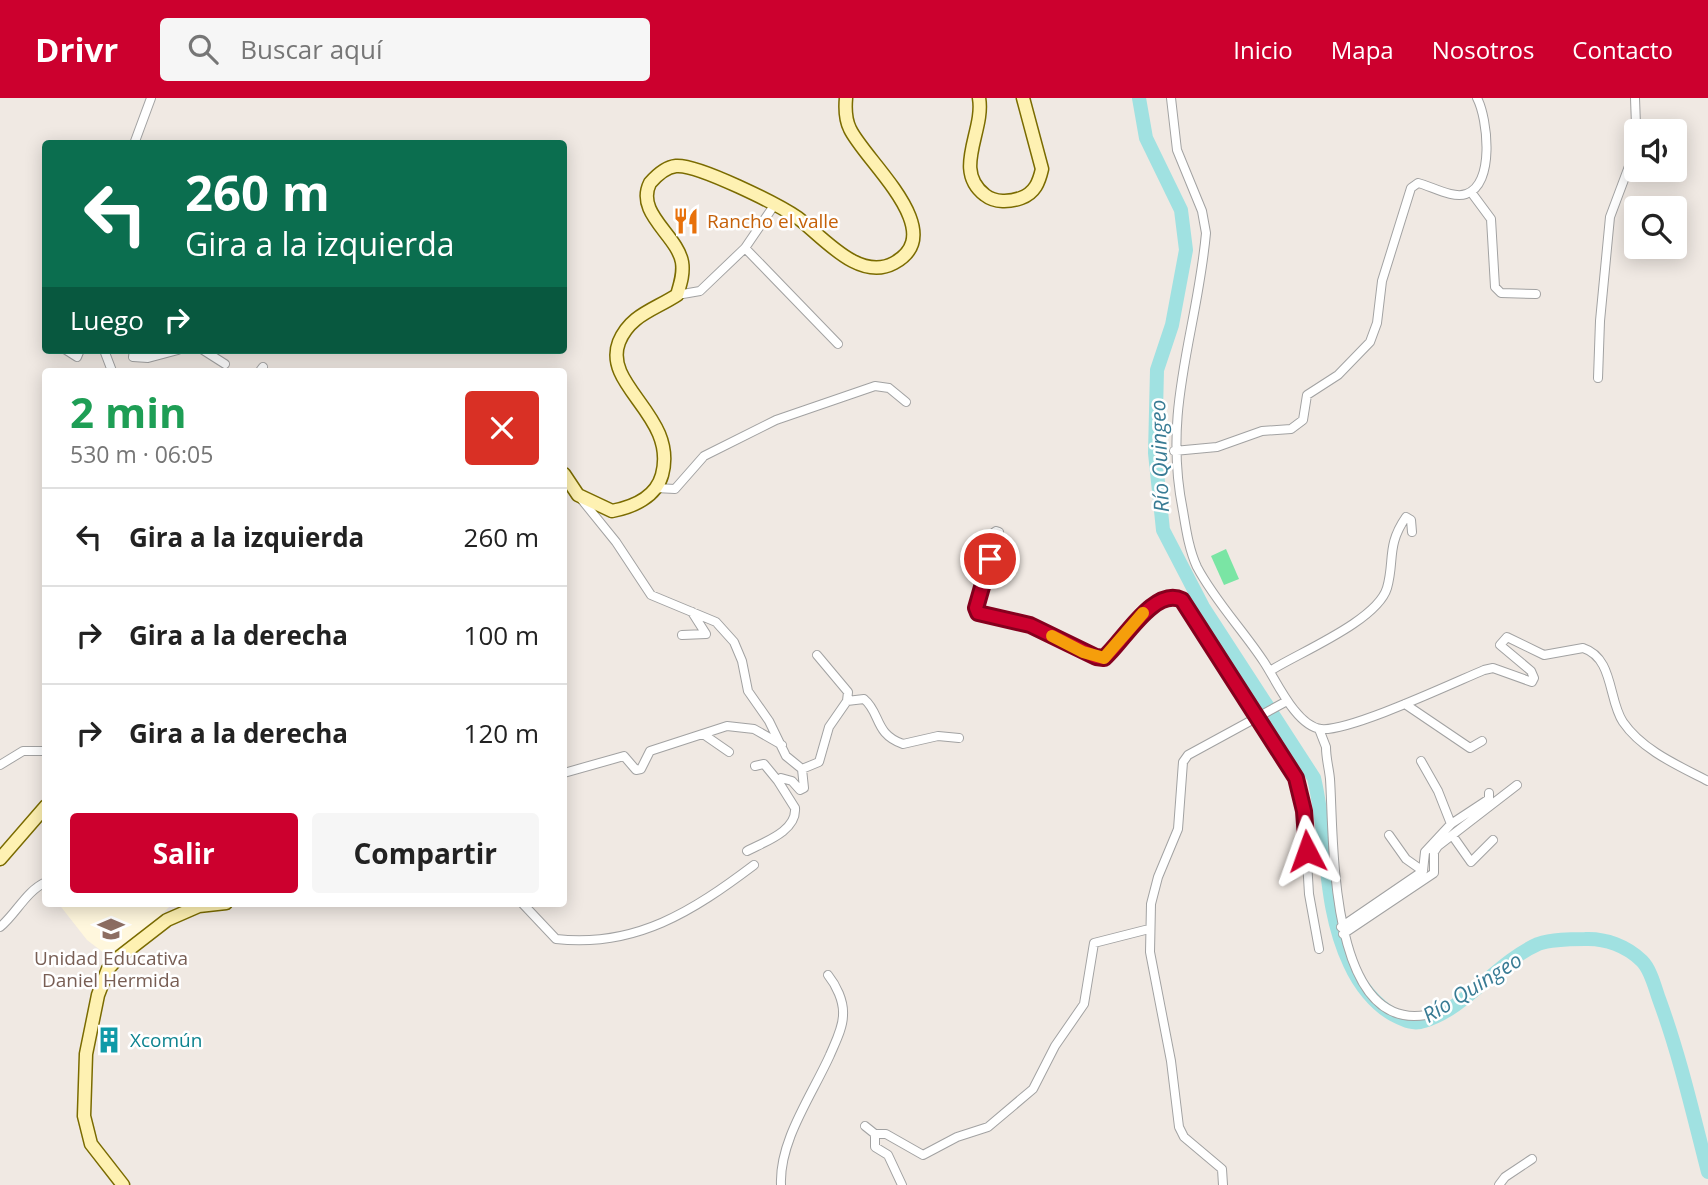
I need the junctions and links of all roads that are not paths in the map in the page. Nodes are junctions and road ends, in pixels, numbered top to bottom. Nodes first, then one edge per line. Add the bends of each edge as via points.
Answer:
1 (151, 98) edge
2 (846, 98) edge
3 (979, 98) edge
4 (1023, 98) edge
5 (1171, 98) edge
6 (1477, 98) edge
7 (1635, 98) edge
8 (135, 140) edge
9 (1472, 192) junction
10 (775, 204) junction
11 (745, 248) junction
12 (677, 295) junction
13 (1536, 295) dead end
14 (838, 344) dead end
15 (133, 354) edge
16 (162, 354) edge
17 (209, 354) edge
18 (225, 364) dead end
19 (1598, 378) dead end
20 (906, 402) dead end
21 (1174, 452) junction
22 (567, 478) edge
23 (656, 488) junction
24 (578, 495) junction
25 (1412, 533) dead end
26 (978, 544) dead end
27 (691, 609) junction
28 (682, 635) dead end
29 (817, 655) dead end
30 (1270, 671) junction
31 (847, 701) junction
32 (1284, 703) junction
33 (1405, 704) junction
34 (1260, 715) junction
35 (1319, 729) junction
36 (703, 734) junction
37 (959, 738) dead end
38 (1482, 741) dead end
39 (782, 745) junction
40 (42, 751) edge
41 (729, 752) dead end
42 (1421, 761) dead end
43 (0, 765) edge
44 (755, 766) dead end
45 (802, 769) junction
46 (567, 772) edge
47 (778, 781) junction
48 (1708, 781) edge
49 (1517, 785) dead end
50 (1489, 793) dead end
51 (42, 811) edge
52 (1451, 824) junction
53 (1389, 835) dead end
54 (1452, 835) junction
55 (1493, 840) dead end
56 (747, 851) dead end
57 (0, 859) edge
58 (754, 865) dead end
59 (1423, 871) junction
60 (42, 884) edge
61 (197, 907) edge
62 (526, 907) edge
63 (0, 927) edge
64 (1149, 929) junction
65 (1342, 930) junction
66 (1319, 949) dead end
67 (828, 975) dead end
68 (1426, 1015) dead end
69 (864, 1126) dead end
70 (875, 1134) junction
71 (1532, 1159) dead end
72 (123, 1185) edge
73 (781, 1185) edge
74 (902, 1185) edge
75 (1223, 1185) edge
76 (1499, 1185) edge

1 - 8 street
2 - 10 main road via 851,132 909,213 913,233 907,250 884,267 865,266
3 - 4 main road via 969,175 986,196 1014,201 1032,192 1042,169
5 - 21 street via 1177,150 1206,233 1176,406
6 - 9 street via 1484,113 1487,149 1483,173
7 - 19 street via 1631,161 1611,217
9 - 13 street via 1491,219 1497,289
9 - 21 street via 1460,195 1418,183 1411,188 1382,281 1370,342 1331,381 1307,396 1303,420 1291,429 1262,431 1217,447
10 - 11 street
10 - 12 main road via 687,167 668,168 654,177 647,188 651,211 683,264
11 - 12 street via 700,291
11 - 14 street
12 - 23 main road via 638,316 624,332 617,350 625,381 662,436 666,456
15 - 16 street via 141,359
17 - 18 street
20 - 23 street via 889,388 875,386 776,420 704,456 675,489
21 - 30 street via 1196,565
22 - 24 main road
23 - 24 main road via 634,505 612,511
24 - 27 street via 616,541 651,595
25 - 30 street via 1411,520 1406,517 1394,540 1383,596 1346,630
26 - 34 street via 999,532 976,608 982,616 1030,625 1104,658 1145,610 1178,597 1190,608
27 - 28 street via 706,634
27 - 39 street via 716,622 734,642 748,691
29 - 31 street via 848,692
30 - 32 street
31 - 37 street via 864,699 871,704 881,728 903,744 938,736
31 - 45 street via 829,727 819,762
32 - 34 street
32 - 35 street
33 - 35 street
33 - 38 street via 1470,748
33 - 48 street via 1493,668 1532,682 1531,671 1500,645 1507,637 1544,655 1583,648 1598,657 1615,693 1619,715 1637,738
34 - 64 street via 1183,762 1178,829 1158,877
34 - 66 street via 1299,787 1308,894
35 - 65 street via 1330,777 1331,835
36 - 39 street via 741,726
36 - 41 street
36 - 46 street via 650,751 641,769 636,770 624,756
39 - 45 street via 792,764
40 - 43 street via 23,751
42 - 52 street
44 - 47 street via 765,764
45 - 47 street via 804,788 800,790 787,778
47 - 56 street via 796,814 783,831
49 - 54 street
50 - 52 street via 1489,799
51 - 57 main road
52 - 59 street via 1425,852
53 - 59 street via 1406,859
54 - 55 street via 1471,862
54 - 65 street via 1434,852 1434,873
58 - 62 street via 676,919 597,939 556,939
59 - 65 street
60 - 63 street
61 - 72 main road via 167,920 118,958 108,969 98,995 86,1054 84,1116 91,1144
64 - 70 street via 1094,943 1080,1011 1033,1089 1003,1115 923,1155
64 - 75 street via 1179,1127 1184,1138 1222,1169
65 - 68 street via 1374,998 1412,1017
67 - 73 street via 844,1016 780,1166
69 - 70 street
70 - 74 street via 875,1147 888,1155
71 - 76 street

